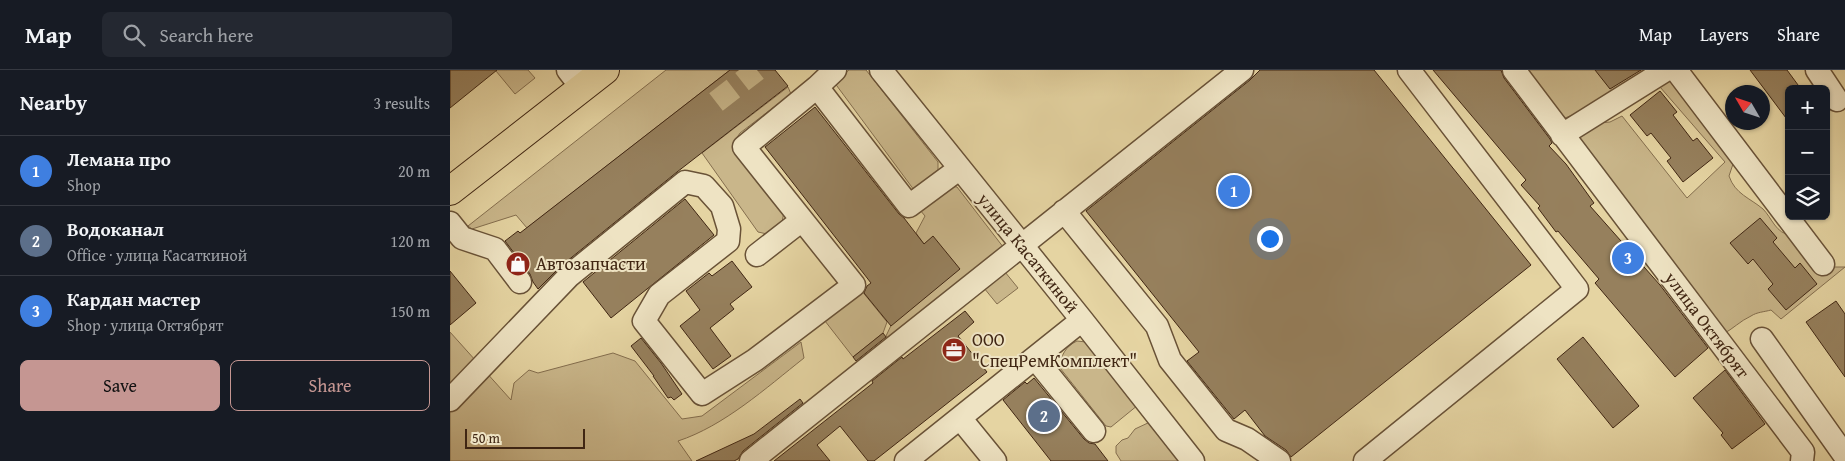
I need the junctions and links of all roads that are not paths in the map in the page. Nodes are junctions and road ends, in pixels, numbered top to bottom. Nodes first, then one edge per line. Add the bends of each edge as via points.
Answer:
1 (605, 70) edge
2 (835, 70) edge
3 (881, 70) edge
4 (1242, 70) edge
5 (1409, 70) edge
6 (1514, 70) edge
7 (1666, 70) edge
8 (1676, 70) edge
9 (1817, 70) edge
10 (575, 79) edge
11 (817, 87) junction
12 (1837, 100) dead end
13 (1562, 135) junction
14 (959, 169) junction
15 (454, 181) edge
16 (1064, 211) junction
17 (802, 220) junction
18 (450, 223) edge
19 (1022, 245) junction
20 (757, 255) dead end
21 (1823, 264) dead end
22 (520, 282) dead end
23 (1082, 320) junction
24 (1762, 339) dead end
25 (1035, 358) junction
26 (450, 400) edge
27 (960, 418) junction
28 (1094, 431) dead end
29 (1845, 456) edge
30 (751, 461) edge
31 (906, 461) edge
32 (996, 461) edge
33 (1193, 461) edge
34 (1279, 461) edge
35 (1365, 461) edge
36 (1802, 461) edge

1 - 10 main road
2 - 11 street
3 - 14 street, улица Касаткиной
4 - 16 street
5 - 35 street via 1577,289
6 - 13 street, улица Октябрят
7 - 13 street
8 - 21 street
9 - 12 street
10 - 15 main road
11 - 14 street via 909,206
11 - 17 street via 744,146
13 - 36 street, улица Октябрят via 1803,452
14 - 19 street, улица Касаткиной
16 - 19 street
16 - 34 street via 1157,326 1170,360 1226,430 1247,439
17 - 20 street
17 - 26 street via 854,286 755,360 702,394 644,321 659,295 728,242 729,229 722,206 704,186 685,182 569,276
18 - 22 street via 462,238 495,249
19 - 23 street, улица Касаткиной
19 - 30 street
23 - 25 street
23 - 33 street, улица Касаткиной
24 - 29 street
25 - 27 street
25 - 28 street
27 - 31 street
27 - 32 street

